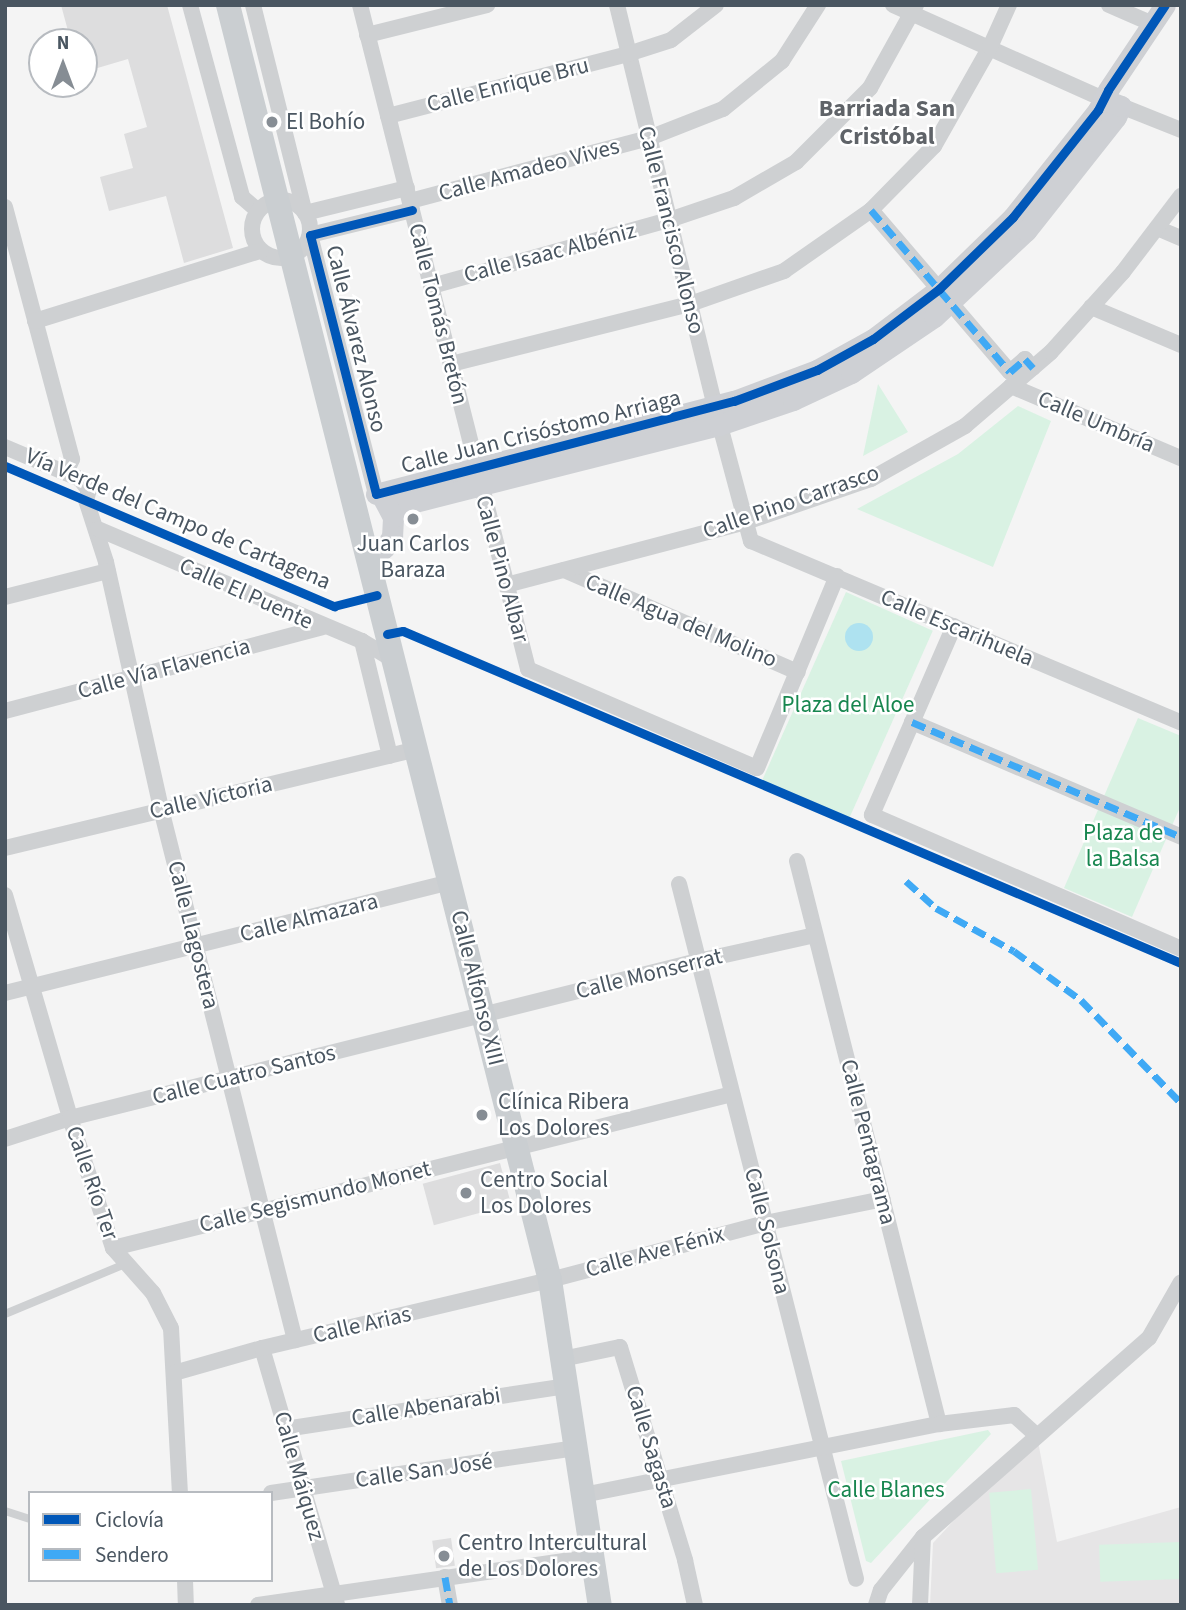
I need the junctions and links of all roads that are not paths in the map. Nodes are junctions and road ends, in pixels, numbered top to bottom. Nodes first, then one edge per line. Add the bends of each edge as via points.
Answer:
1 (190, 5) edge
2 (228, 5) edge
3 (253, 5) edge
4 (360, 5) edge
5 (486, 5) edge
6 (617, 5) edge
7 (716, 5) edge
8 (818, 5) edge
9 (893, 5) edge
10 (1009, 5) edge
11 (1109, 5) edge
12 (1165, 5) edge
13 (914, 10) edge
14 (1153, 23) junction
15 (368, 35) junction
16 (990, 47) junction
17 (628, 54) junction
18 (1112, 102) junction
19 (388, 116) junction
20 (1181, 130) edge
21 (649, 138) junction
22 (1181, 196) edge
23 (410, 200) junction
24 (268, 206) junction
25 (5, 207) edge
26 (872, 210) junction
27 (305, 213) junction
28 (669, 220) junction
29 (1157, 228) junction
30 (310, 236) junction
31 (1181, 238) edge
32 (260, 251) junction
33 (293, 256) junction
34 (432, 286) junction
35 (945, 296) junction
36 (690, 304) junction
37 (1091, 307) junction
38 (36, 321) junction
39 (1181, 345) edge
40 (451, 364) junction
41 (1032, 368) junction
42 (1011, 386) junction
43 (717, 416) junction
44 (5, 447) edge
45 (1181, 458) edge
46 (66, 473) junction
47 (478, 477) junction
48 (373, 498) junction
49 (746, 522) junction
50 (98, 529) junction
51 (368, 558) junction
52 (564, 570) junction
53 (108, 571) junction
54 (837, 576) junction
55 (506, 585) junction
56 (5, 597) edge
57 (384, 623) joint
58 (954, 626) junction
59 (322, 627) junction
60 (362, 641) junction
61 (394, 660) junction
62 (798, 672) junction
63 (130, 677) junction
64 (5, 711) edge
65 (912, 722) junction
66 (1181, 723) edge
67 (416, 749) junction
68 (390, 756) junction
69 (161, 809) junction
70 (1181, 837) edge
71 (5, 848) edge
72 (797, 861) dead end
73 (450, 882) junction
74 (679, 884) dead end
75 (5, 895) edge
76 (816, 934) junction
77 (195, 947) junction
78 (1181, 948) edge
79 (698, 961) junction
80 (33, 986) junction
81 (5, 993) edge
82 (484, 1016) junction
83 (230, 1078) junction
84 (732, 1094) junction
85 (70, 1118) junction
86 (5, 1139) edge
87 (517, 1147) junction
88 (883, 1199) junction
89 (263, 1210) junction
90 (765, 1223) junction
91 (113, 1248) junction
92 (125, 1264) junction
93 (550, 1280) junction
94 (1181, 1282) edge
95 (5, 1314) edge
96 (295, 1340) junction
97 (262, 1348) junction
98 (562, 1359) junction
99 (174, 1373) junction
100 (566, 1386) junction
101 (939, 1424) junction
102 (285, 1429) junction
103 (1036, 1435) junction
104 (822, 1446) junction
105 (576, 1448) junction
106 (662, 1480) junction
107 (302, 1488) junction
108 (180, 1491) edge
109 (273, 1493) edge
110 (583, 1495) junction
111 (5, 1511) edge
112 (28, 1518) edge
113 (923, 1536) junction
114 (592, 1557) junction
115 (445, 1577) junction
116 (856, 1578) dead end
117 (185, 1582) edge
118 (335, 1599) edge
119 (186, 1605) edge
120 (258, 1605) edge
121 (450, 1605) edge
122 (600, 1605) edge
123 (695, 1605) edge
124 (876, 1605) edge
125 (920, 1605) edge

1 - 24 street, Calle Álvarez Alonso via 242,197
2 - 24 main road, Calle Álvarez Alonso
3 - 27 street
4 - 15 street, Calle Tomás Bretón
5 - 15 street
6 - 17 street, Calle Francisco Alonso
7 - 17 street, Calle Enrique Bru via 671,40
8 - 21 street, Calle Amadeo Vives via 782,61 723,109
9 - 13 street
10 - 16 street
11 - 14 street
12 - 14 street, Calle Juan Crisóstomo Arriaga
13 - 16 street
13 - 28 street, Calle Isaac Albéniz via 870,88 796,162 734,198
14 - 18 street, Calle Juan Crisóstomo Arriaga
15 - 19 street, Calle Tomás Bretón
16 - 18 street
16 - 26 street via 934,146
17 - 19 street, Calle Enrique Bru
17 - 21 street, Calle Francisco Alonso
18 - 20 street
18 - 35 street, Calle Juan Crisóstomo Arriaga via 1090,121
19 - 23 street, Calle Tomás Bretón
21 - 23 street, Calle Amadeo Vives
21 - 28 street, Calle Francisco Alonso
22 - 29 street, Calle Pino Carrasco
23 - 27 street
23 - 30 street
23 - 34 street, Calle Tomás Bretón
24 - 27 street via 294,203
24 - 32 street via 251,233
24 - 33 main road, Calle Álvarez Alonso
25 - 38 street
26 - 35 street
26 - 36 street via 783,271
27 - 30 street, Calle Álvarez Alonso
28 - 34 street, Calle Isaac Albéniz
28 - 36 street, Calle Francisco Alonso
29 - 31 street
29 - 37 street, Calle Pino Carrasco
30 - 33 street
30 - 48 street, Calle Álvarez Alonso
32 - 33 street via 277,259
32 - 38 street
33 - 48 main road, Calle Álvarez Alonso
34 - 40 street, Calle Tomás Bretón
35 - 41 street via 1010,372 1025,359
35 - 43 street, Calle Juan Crisóstomo Arriaga via 843,356
36 - 40 street
36 - 43 street, Calle Francisco Alonso
37 - 39 street
37 - 41 street, Calle Pino Carrasco
38 - 46 street via 72,459
40 - 47 street, Calle Tomás Bretón
41 - 42 street, Calle Pino Carrasco
42 - 45 street, Calle Umbría
42 - 49 street, Calle Pino Carrasco via 965,426 871,479
43 - 47 street, Calle Juan Crisóstomo Arriaga
43 - 49 street, Calle Francisco Alonso
44 - 46 street
46 - 50 street, Calle Llagostera via 87,485 86,500
47 - 48 street, Calle Juan Crisóstomo Arriaga
47 - 55 street, Calle Pino Albar
48 - 51 main road, Calle Álvarez Alonso
48 - 51 street via 394,523 384,548
49 - 52 street, Calle Pino Carrasco
49 - 54 street, Calle Escarihuela via 751,541
50 - 53 street, Calle Llagostera
50 - 59 street, Calle El Puente
51 - 57 main road, Calle Álvarez Alonso
52 - 55 street, Calle Pino Carrasco
52 - 62 street, Calle Agua del Molino
53 - 56 street
53 - 63 street, Calle Llagostera
54 - 58 street, Calle Escarihuela
54 - 62 street
55 - 62 street, Calle Pino Albar via 528,669 757,768
57 - 61 main road, Calle Alfonso XIII
58 - 65 street
58 - 66 street, Calle Escarihuela
59 - 60 street, Calle El Puente
59 - 63 street, Calle Vía Flavencia
60 - 61 street, Calle El Puente
60 - 68 street
61 - 67 main road, Calle Alfonso XIII
63 - 64 street, Calle Vía Flavencia
63 - 69 street, Calle Llagostera
65 - 70 street
65 - 78 street via 872,815
67 - 68 street, Calle Victoria
67 - 73 main road, Calle Alfonso XIII
68 - 69 street, Calle Victoria
69 - 71 street, Calle Victoria
69 - 77 street, Calle Llagostera
72 - 76 street, Calle Pentagrama
73 - 77 street, Calle Almazara
73 - 82 main road, Calle Alfonso XIII
74 - 79 street, Calle Solsona
75 - 80 street, Calle Río Ter
76 - 79 street, Calle Monserrat
76 - 88 street, Calle Pentagrama
77 - 80 street, Calle Almazara
77 - 83 street, Calle Llagostera
79 - 82 street, Calle Monserrat
79 - 84 street, Calle Solsona
80 - 81 street, Calle Almazara
80 - 85 street, Calle Río Ter
82 - 83 street, Calle Cuatro Santos
82 - 87 main road, Calle Alfonso XIII
83 - 85 street, Calle Cuatro Santos
83 - 89 street, Calle Llagostera
84 - 87 street, Calle Segismundo Monet
84 - 90 street, Calle Solsona
85 - 86 street, Calle Cuatro Santos
85 - 91 street, Calle Río Ter
87 - 89 street, Calle Segismundo Monet
87 - 93 main road, Calle Alfonso XIII
88 - 90 street, Calle Ave Fénix
88 - 101 street, Calle Pentagrama
89 - 91 street, Calle Segismundo Monet
89 - 96 street, Calle Llagostera
90 - 93 street, Calle Ave Fénix
90 - 104 street, Calle Solsona
91 - 92 street, Calle Río Ter
92 - 95 lane
92 - 99 street, Calle Río Ter via 153,1293 171,1328
93 - 96 street, Calle Arias
93 - 98 main road, Calle Alfonso XIII
94 - 103 street via 1149,1338
96 - 97 street, Calle Arias
97 - 99 street, Calle Arias
97 - 102 street, Calle Máiquez
98 - 100 main road, Calle Alfonso XIII
98 - 106 street, Calle Sagasta via 620,1347
99 - 108 street, Calle Río Ter
100 - 102 street, Calle Abenarabi
100 - 105 main road, Calle Alfonso XIII
101 - 103 street via 1014,1415
101 - 104 street
102 - 107 street, Calle Máiquez
103 - 113 street
104 - 106 street
104 - 116 street, Calle Solsona
105 - 107 street, Calle San José
105 - 110 main road, Calle Alfonso XIII
106 - 110 street
106 - 123 street, Calle Sagasta
107 - 109 street, Calle San José
107 - 118 street, Calle Máiquez
110 - 114 main road, Calle Alfonso XIII
111 - 112 lane
113 - 124 street via 881,1590
113 - 125 street
114 - 115 street
114 - 122 main road, Calle Alfonso XIII
115 - 118 street
115 - 121 street
117 - 119 street
118 - 120 street

